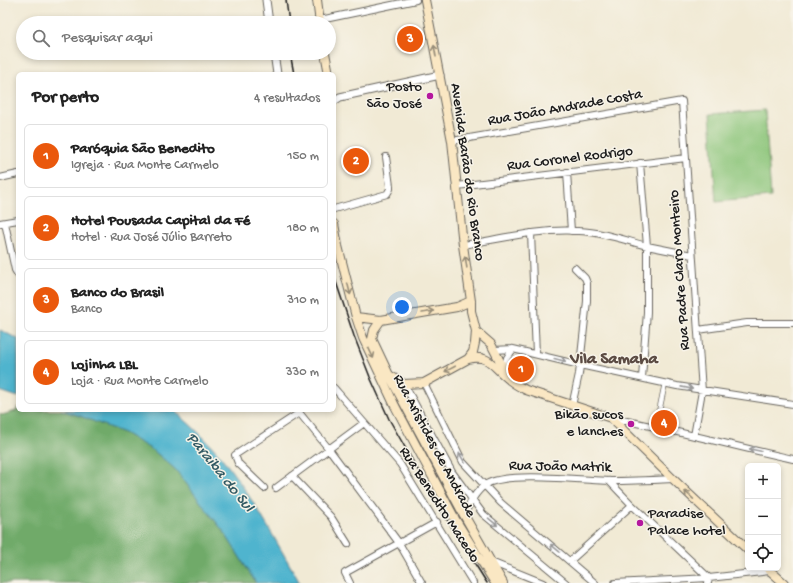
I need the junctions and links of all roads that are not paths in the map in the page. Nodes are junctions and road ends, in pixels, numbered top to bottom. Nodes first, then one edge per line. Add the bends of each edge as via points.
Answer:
1 (266, 0) edge
2 (317, 0) edge
3 (416, 0) edge
4 (425, 0) edge
5 (268, 16) edge
6 (319, 16) edge
7 (336, 18) edge
8 (275, 60) edge
9 (326, 60) edge
10 (277, 72) edge
11 (329, 72) edge
12 (440, 75) junction
13 (336, 98) edge
14 (682, 101) joint
15 (452, 141) junction
16 (386, 157) dead end
17 (686, 158) junction
18 (640, 163) junction
19 (567, 172) junction
20 (16, 174) edge
21 (0, 178) edge
22 (457, 186) junction
23 (336, 208) edge
24 (16, 220) edge
25 (2, 223) edge
26 (571, 230) junction
27 (336, 232) edge
28 (531, 233) junction
29 (463, 245) junction
30 (647, 246) junction
31 (692, 255) junction
32 (16, 268) edge
33 (575, 268) dead end
34 (471, 301) junction
35 (457, 307) junction
36 (471, 311) junction
37 (356, 317) junction
38 (381, 320) junction
39 (793, 323) edge
40 (698, 330) junction
41 (476, 331) junction
42 (513, 349) junction
43 (494, 350) junction
44 (536, 354) junction
45 (471, 356) junction
46 (580, 365) junction
47 (504, 370) junction
48 (389, 375) junction
49 (642, 378) junction
50 (510, 380) junction
51 (424, 383) junction
52 (665, 383) junction
53 (404, 384) junction
54 (336, 390) edge
55 (702, 391) junction
56 (793, 404) edge
57 (572, 406) junction
58 (297, 412) edge
59 (299, 412) edge
60 (612, 418) junction
61 (364, 424) junction
62 (656, 426) junction
63 (694, 436) junction
64 (329, 449) junction
65 (793, 459) edge
66 (292, 476) junction
67 (673, 479) junction
68 (609, 481) junction
69 (484, 485) junction
70 (264, 488) dead end
71 (276, 488) dead end
72 (472, 499) junction
73 (632, 505) junction
74 (464, 515) junction
75 (437, 522) junction
76 (399, 543) junction
77 (348, 544) dead end
78 (745, 547) edge
79 (570, 561) junction
80 (491, 562) junction
81 (764, 571) edge
82 (770, 571) edge
83 (709, 581) edge
84 (350, 583) edge
85 (422, 583) edge
86 (473, 583) edge
87 (495, 583) edge
88 (503, 583) edge
89 (543, 583) edge
90 (566, 583) edge
91 (595, 583) edge
92 (615, 583) edge
93 (784, 583) edge

1 - 5 street
2 - 6 main road
3 - 7 street
12 -> 4 main road, Avenida Barão do Rio Branco
8 - 10 street
9 - 11 main road
12 - 13 street
12 - 15 main road, Avenida Barão do Rio Branco
14 - 15 street, Rua João Andrade Costa
14 - 17 street, Rua Padre Claro Monteiro
15 - 22 main road, Avenida Barão do Rio Branco
16 - 23 street via 390,186 387,194
17 - 18 street, Rua Coronel Rodrigo
17 - 31 street, Rua Padre Claro Monteiro
18 - 19 street, Rua Coronel Rodrigo
18 - 30 street
19 - 22 street, Rua Coronel Rodrigo
19 - 26 street
20 - 21 street
22 - 29 main road, Avenida Barão do Rio Branco
24 - 25 street
25 - 32 street
26 - 28 street
26 - 30 street via 618,237
27 -> 37 main road, Rua Aristides de Andrade
28 - 29 street
28 - 44 street
34 -> 29 main road, Avenida Barão do Rio Branco
30 - 31 street
30 - 49 street via 647,312
31 - 40 street, Rua Padre Claro Monteiro
33 - 46 street via 587,283
34 - 35 main road
34 - 36 main road, Avenida Barão do Rio Branco
35 - 36 main road
38 -> 35 main road
36 - 41 main road
37 - 38 main road
37 -> 87 main road, Rua Aristides de Andrade via 363,338 395,406 455,519
38 - 48 main road, Rua Aristides de Andrade via 374,330 372,339
39 - 40 street via 747,323
40 - 55 street, Rua Padre Claro Monteiro
41 - 43 main road
41 - 45 main road
42 - 43 street
42 - 44 street
42 - 47 street
43 - 45 main road via 484,355
43 - 47 main road
44 -> 46 street
45 - 50 main road via 488,359
45 -> 51 main road
46 - 49 street
46 - 57 street
47 - 50 main road
48 - 53 main road
48 - 74 main road, Rua Aristides de Andrade
49 - 52 street
50 - 57 main road via 526,390
51 - 53 main road
69 -> 51 street via 463,462
52 -> 55 street
52 - 62 street
53 - 72 street via 452,472
54 - 61 street, Rua Benedito Macedo
55 - 56 street
55 - 63 street, Rua Padre Claro Monteiro
57 - 60 main road
58 - 70 street via 235,455 238,463
59 - 64 street
60 - 62 street
60 - 67 main road
61 - 64 street
61 - 75 street, Rua Benedito Macedo via 400,464
62 - 63 street
65 -> 63 street
64 - 66 street
64 - 76 street
66 - 71 street
66 - 77 street via 331,517
67 - 68 street, Rua João Matrik
78 -> 67 main road
68 - 69 street, Rua João Matrik via 538,477 508,478
68 - 73 street
69 - 72 street
79 -> 69 street via 501,503
72 - 74 street
72 -> 90 street via 483,514
73 - 79 street
73 - 83 street
74 - 80 main road, Rua Aristides de Andrade
75 - 76 street
75 - 86 street, Rua Benedito Macedo
76 - 84 street via 345,573
76 - 85 street
79 - 91 street
80 - 88 main road, Rua Aristides de Andrade
80 - 89 street
81 - 83 street
82 - 93 main road
83 - 92 street

